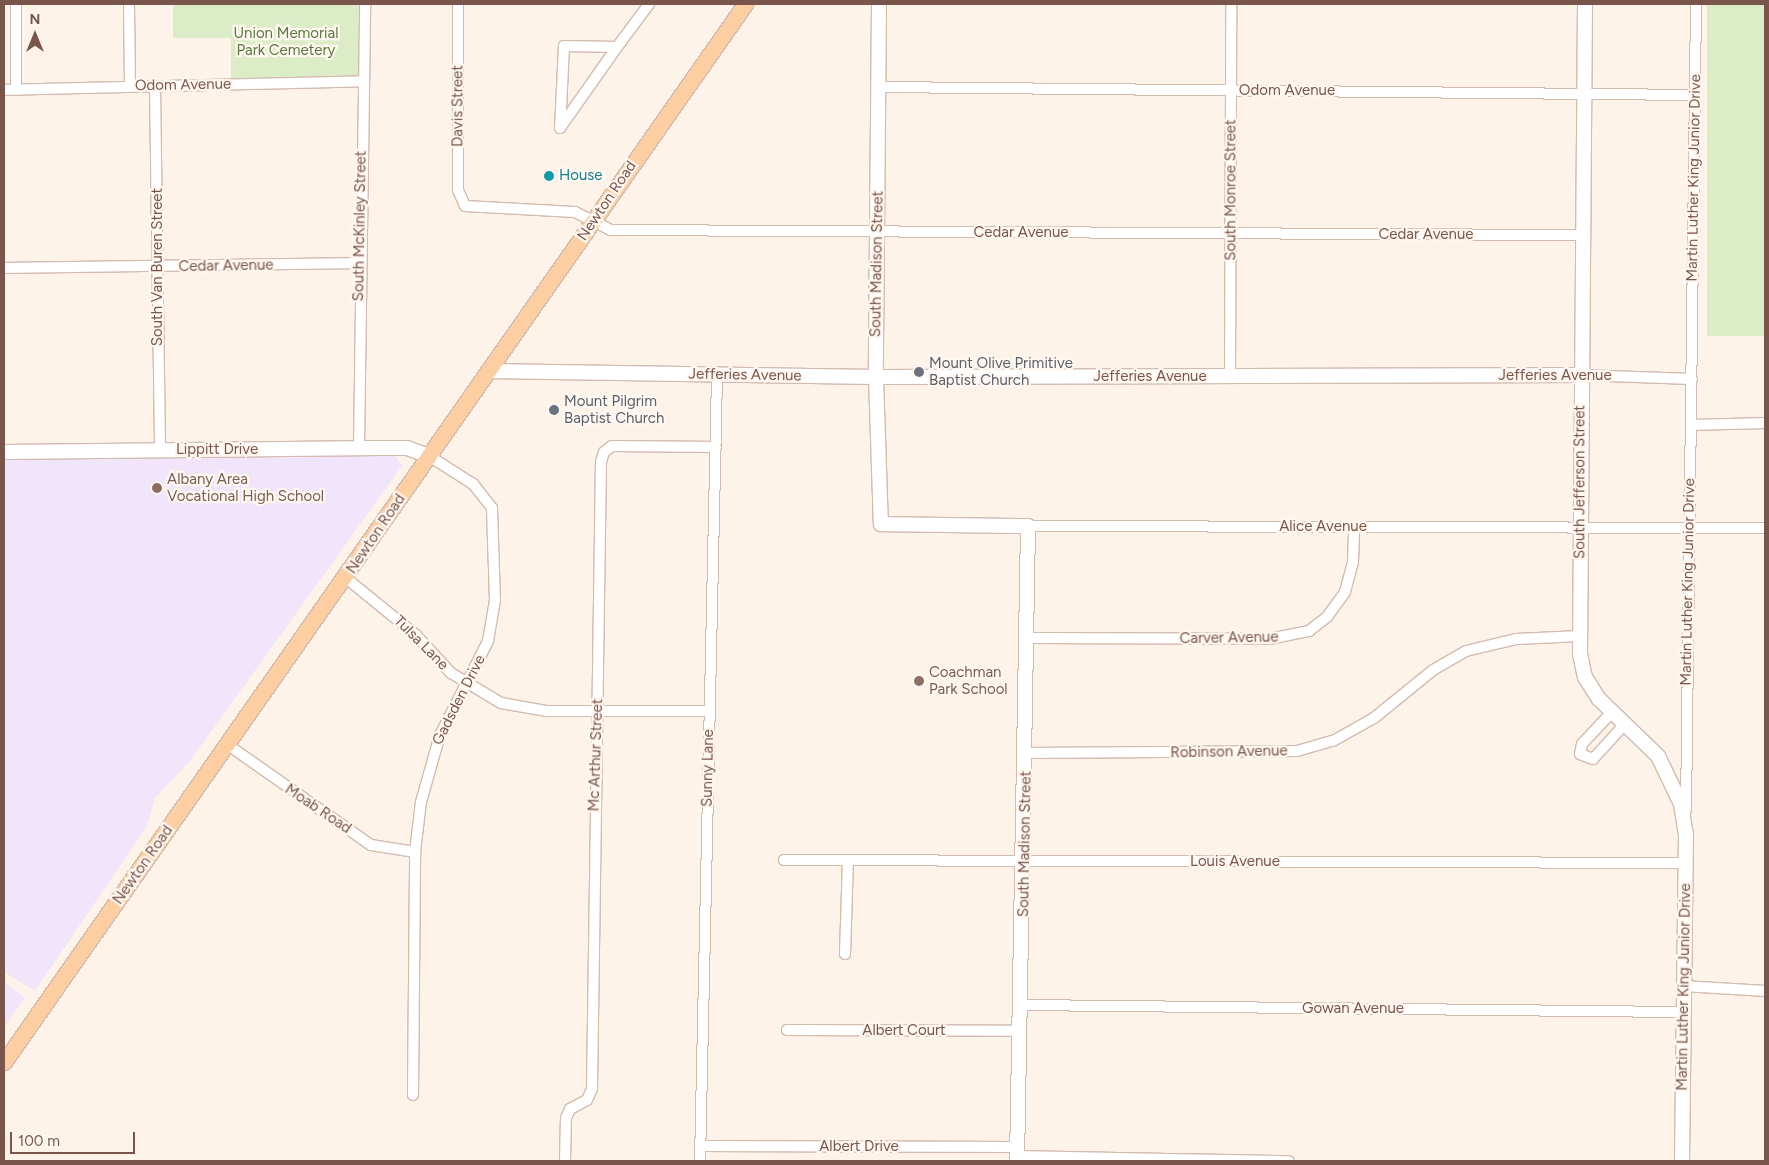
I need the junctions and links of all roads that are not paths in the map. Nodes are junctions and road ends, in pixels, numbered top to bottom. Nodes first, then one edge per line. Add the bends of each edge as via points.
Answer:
1 (16, 4) edge
2 (129, 4) edge
3 (365, 4) edge
4 (458, 4) edge
5 (649, 4) edge
6 (745, 4) edge
7 (879, 4) edge
8 (1231, 4) edge
9 (1585, 4) edge
10 (1696, 4) edge
11 (617, 47) junction
12 (362, 81) junction
13 (130, 86) junction
14 (156, 86) junction
15 (878, 87) junction
16 (4, 90) edge
17 (16, 90) junction
18 (1231, 91) junction
19 (1584, 93) junction
20 (1696, 95) junction
21 (465, 206) joint
22 (592, 220) junction
23 (878, 232) junction
24 (1230, 234) junction
25 (1582, 236) junction
26 (358, 263) junction
27 (159, 267) junction
28 (4, 268) edge
29 (488, 371) junction
30 (717, 374) junction
31 (1581, 375) junction
32 (876, 376) junction
33 (1230, 376) junction
34 (1692, 379) junction
35 (1765, 423) edge
36 (1692, 425) junction
37 (716, 447) junction
38 (359, 448) junction
39 (160, 449) junction
40 (4, 452) edge
41 (429, 456) junction
42 (881, 524) joint
43 (1028, 526) junction
44 (1354, 527) junction
45 (1580, 527) junction
46 (1688, 528) junction
47 (1765, 528) edge
48 (346, 578) junction
49 (1580, 636) junction
50 (1028, 638) junction
51 (466, 684) junction
52 (597, 710) junction
53 (709, 711) junction
54 (1612, 712) junction
55 (1624, 724) junction
56 (228, 745) junction
57 (1026, 752) junction
58 (1686, 834) junction
59 (415, 852) junction
60 (784, 860) dead end
61 (848, 860) junction
62 (1026, 862) junction
63 (1686, 863) junction
64 (845, 954) dead end
65 (1684, 986) junction
66 (1765, 991) edge
67 (1022, 1005) junction
68 (1684, 1012) junction
69 (786, 1030) dead end
70 (1021, 1031) junction
71 (4, 1062) edge
72 (413, 1096) dead end
73 (700, 1146) junction
74 (1017, 1155) edge
75 (565, 1161) edge
76 (700, 1161) edge
77 (1289, 1161) edge
78 (1682, 1161) edge

1 - 17 street
2 - 13 street
3 - 12 street, South McKinley Street
4 - 21 street, Davis Street via 458,190
5 - 11 street
6 - 22 main road, Newton Road
7 - 15 street, South Madison Street
8 - 18 street, South Monroe Street
9 - 19 street, South Jefferson Street
10 - 20 street, Martin Luther King Junior Drive
11 - 11 street via 574,109 560,128 564,46
12 - 14 street, Odom Avenue
12 - 26 street, South McKinley Street
13 - 14 street, Odom Avenue
13 - 17 street, Odom Avenue
14 - 27 street, South Van Buren Street
15 - 18 street, Odom Avenue
15 - 23 street, South Madison Street
16 - 17 street, Odom Avenue
18 - 19 street, Odom Avenue
18 - 24 street, South Monroe Street
19 - 20 street, Odom Avenue
19 - 25 street, South Jefferson Street
20 - 34 street, Martin Luther King Junior Drive
21 - 22 street, Cedar Avenue via 575,212
22 - 23 street, Cedar Avenue via 611,230
22 - 29 main road, Newton Road
23 - 24 street, Cedar Avenue
23 - 32 street, South Madison Street
24 - 25 street, Cedar Avenue
24 - 33 street, South Monroe Street
25 - 31 street, South Jefferson Street
26 - 27 street, Cedar Avenue
26 - 38 street, South McKinley Street
27 - 28 street, Cedar Avenue
27 - 39 street, South Van Buren Street
29 - 30 street, Jefferies Avenue
29 - 41 main road, Newton Road
30 - 32 street, Jefferies Avenue
30 - 37 street, Sunny Lane
31 - 33 street, Jefferies Avenue
31 - 34 street, Jefferies Avenue
31 - 45 street, South Jefferson Street
32 - 33 street, Jefferies Avenue
32 - 42 street, South Madison Street
34 - 36 street, Martin Luther King Junior Drive
35 - 36 street
36 - 46 street, Martin Luther King Junior Drive
37 - 52 street, Mc Arthur Street via 624,445 604,452
37 - 53 street, Sunny Lane
38 - 39 street, Lippitt Drive
38 - 41 street, Lippitt Drive via 407,448
39 - 40 street, Lippitt Drive
41 - 48 main road, Newton Road
41 - 51 street, Gadsden Drive via 473,484 488,498 494,515 492,625
42 - 43 street, Alice Avenue
43 - 44 street, Alice Avenue
43 - 50 street, South Madison Street
44 - 45 street, Alice Avenue
44 - 50 street, Carver Avenue via 1353,562 1345,592 1327,617 1309,631 1269,639
45 - 46 street, Alice Avenue
45 - 49 street, South Jefferson Street
46 - 47 street, Alice Avenue
46 - 58 street, Martin Luther King Junior Drive
48 - 51 street, Tulsa Lane via 398,619
48 - 56 main road, Newton Road
49 - 54 street, South Jefferson Street via 1586,677
49 - 57 street, Robinson Avenue via 1516,639 1466,651 1433,670 1366,723 1333,741 1297,751
50 - 57 street, South Madison Street
51 - 52 street, Tulsa Lane via 518,708
51 - 59 street, Gadsden Drive via 432,756
52 - 53 street, Tulsa Lane
52 - 75 street, Mc Arthur Street via 592,1089 587,1100 570,1109 566,1118
53 - 73 street, Sunny Lane
54 - 55 street, South Jefferson Street
54 - 55 street via 1582,744 1580,754 1593,759
55 - 58 street, South Jefferson Street via 1668,770 1678,794
56 - 59 street, Moab Road via 371,844
56 - 71 main road, Newton Road
57 - 62 street, South Madison Street
58 - 63 street, Martin Luther King Junior Drive
59 - 72 street, Gadsden Drive
60 - 61 street, Louis Avenue
61 - 62 street, Louis Avenue
61 - 64 street
62 - 63 street, Louis Avenue
62 - 67 street, South Madison Street
63 - 65 street, Martin Luther King Junior Drive
65 - 66 street
65 - 68 street, Martin Luther King Junior Drive
67 - 68 street, Gowan Avenue
67 - 70 street, South Madison Street
68 - 78 street, Martin Luther King Junior Drive
69 - 70 street, Albert Court
70 - 74 street, South Madison Street
73 - 74 street, Albert Drive
73 - 76 street, Sunny Lane
74 - 77 street, Albert Drive

